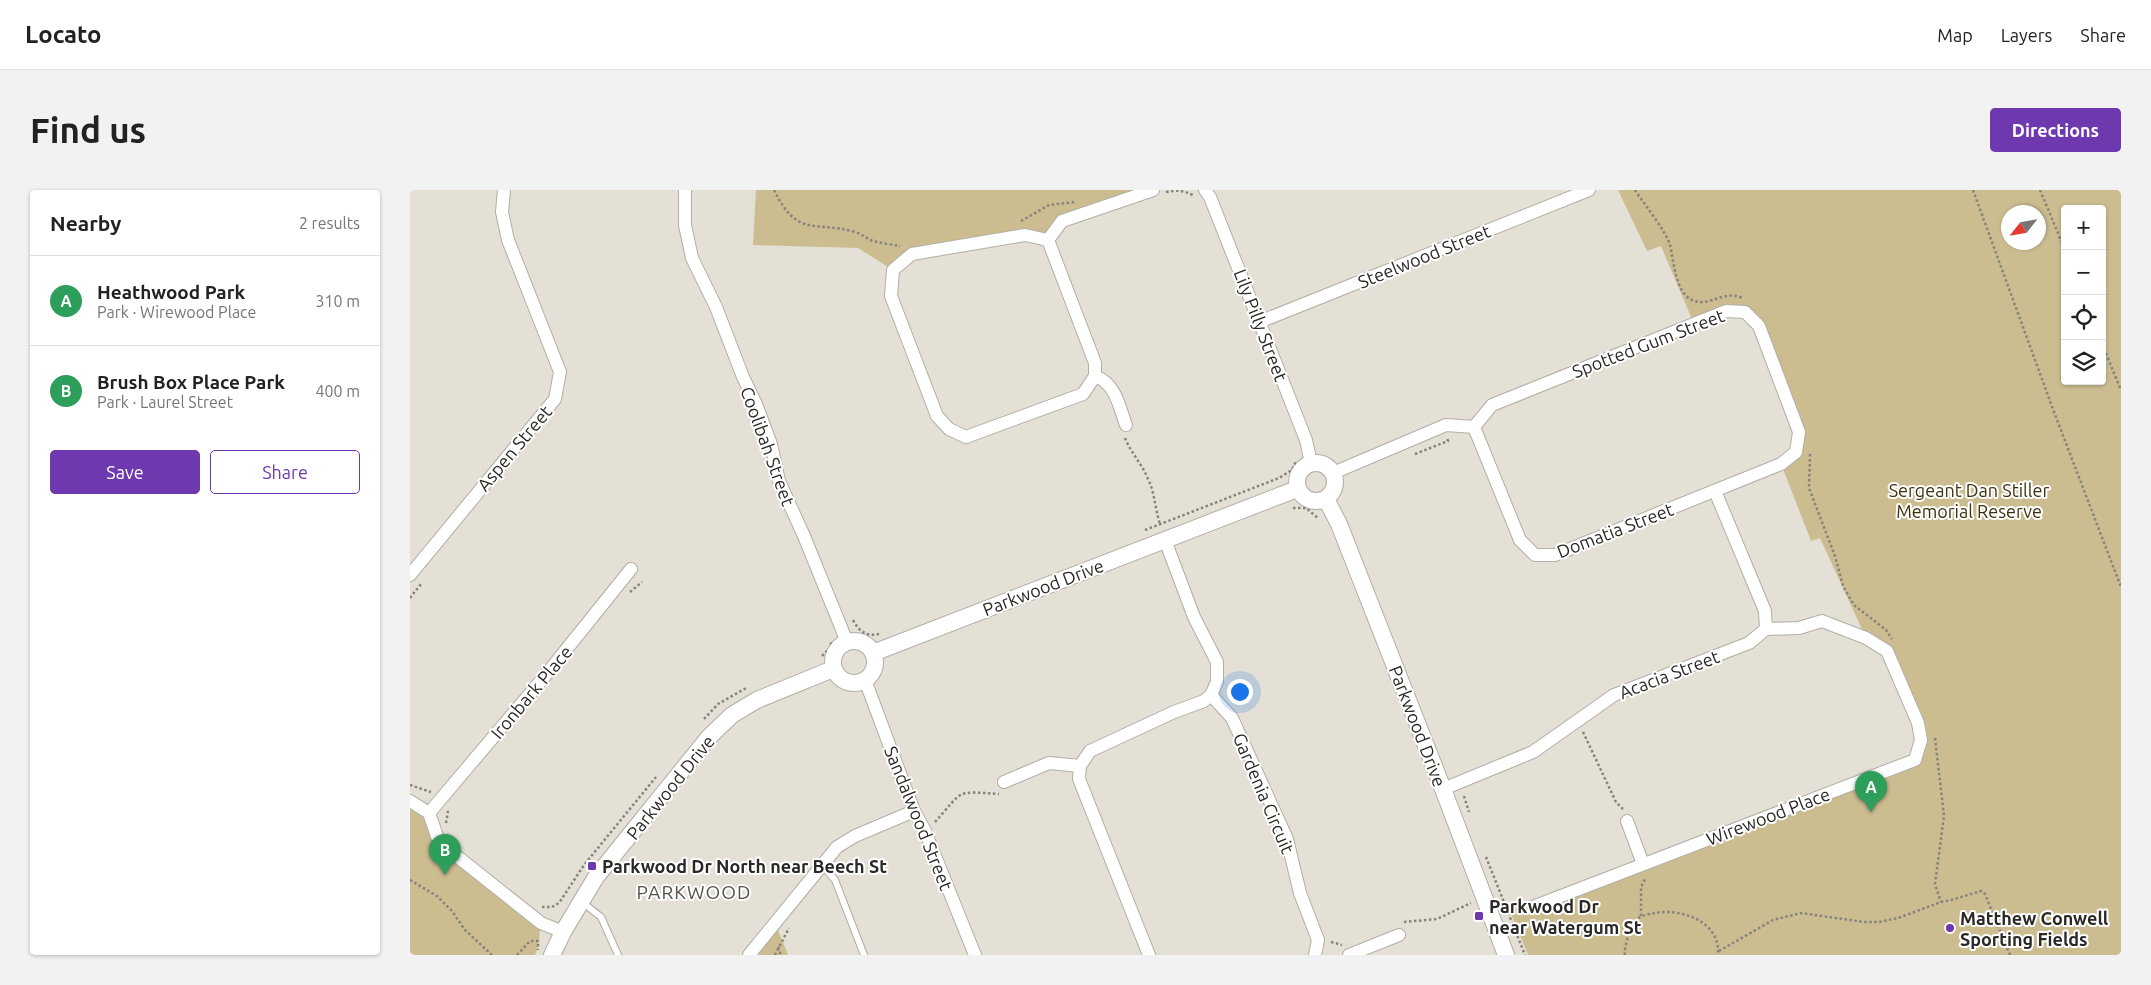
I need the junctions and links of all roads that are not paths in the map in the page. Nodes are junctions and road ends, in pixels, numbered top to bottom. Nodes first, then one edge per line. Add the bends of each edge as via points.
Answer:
1 (504, 190) edge
2 (685, 190) edge
3 (1153, 190) edge
4 (1589, 190) edge
5 (1200, 194) edge
6 (1048, 240) junction
7 (1260, 322) junction
8 (1095, 376) junction
9 (1474, 427) junction
10 (1124, 428) road end
11 (1304, 461) junction
12 (1333, 473) junction
13 (1297, 489) junction
14 (1715, 491) junction
15 (1326, 499) junction
16 (1162, 532) junction
17 (630, 569) dead end
18 (410, 575) edge
19 (1766, 629) junction
20 (847, 642) junction
21 (873, 653) junction
22 (833, 669) junction
23 (865, 680) junction
24 (1211, 695) junction
25 (1080, 766) junction
26 (1004, 782) dead end
27 (1443, 789) junction
28 (410, 801) edge
29 (914, 811) junction
30 (428, 813) junction
31 (1628, 817) road end
32 (1649, 862) junction
33 (822, 865) junction
34 (580, 902) junction
35 (1535, 906) dead end
36 (563, 932) junction
37 (1399, 935) dead end
38 (552, 955) edge
39 (618, 955) edge
40 (749, 955) edge
41 (864, 955) edge
42 (975, 955) edge
43 (1149, 955) edge
44 (1315, 955) edge
45 (1349, 955) edge
46 (1506, 955) edge

1 - 18 street, Aspen Street via 502,212 508,240 560,372 555,399
2 - 20 street, Coolibah Street via 684,225 692,258 756,404 772,444 779,481
3 - 6 street via 1062,222
4 - 7 street, Steelwood Street
5 - 7 street, Lily Pilly Street via 1210,197
6 - 8 street via 1095,363
6 - 8 street via 1025,236 912,254 893,270 891,296 937,416 949,429 966,437 1083,394
7 - 11 street, Lily Pilly Street via 1306,440
8 - 10 street via 1113,388
9 - 12 street via 1446,425
9 - 14 street, Domatia Street via 1520,540 1535,555 1555,555
9 - 14 street, Spotted Gum Street via 1492,405 1726,311 1745,312 1759,326 1799,432 1796,452 1781,464
11 - 12 street via 1323,464
11 - 13 street via 1305,466 1298,474
12 - 15 street via 1334,488
13 - 15 street via 1312,502
13 - 16 street, Parkwood Drive
14 - 19 street via 1765,611
15 - 27 street, Parkwood Drive via 1339,524
16 - 21 street, Parkwood Drive
16 - 24 street via 1194,617 1217,662 1217,682
17 - 30 street, Ironbark Place via 545,676
19 - 27 street, Acacia Street via 1749,643 1614,695 1522,758
19 - 32 street, Wirewood Place via 1799,628 1822,621 1887,650 1918,723 1921,740 1915,760
20 - 21 street via 860,641
20 - 22 street via 838,646 834,653
21 - 23 street via 875,666
22 - 23 street via 848,682
22 - 34 street, Parkwood Drive via 757,700 732,715 703,744 596,877
23 - 29 street, Sandalwood Street
24 - 25 street via 1197,705 1174,712 1090,751
24 - 44 street, Gardenia Circuit via 1235,723 1288,839 1300,893 1318,940
25 - 26 street via 1049,763
25 - 43 street via 1080,779
27 - 46 street, Parkwood Drive
28 - 30 street
29 - 33 street via 849,839 837,847
29 - 42 street, Sandalwood Street
30 - 36 street via 439,842 541,922
31 - 32 street
32 - 35 street, Wirewood Place
33 - 40 street
33 - 41 lane via 835,880
34 - 36 street, Parkwood Drive
34 - 39 lane via 601,917
36 - 38 street, Parkwood Drive
37 - 45 street

